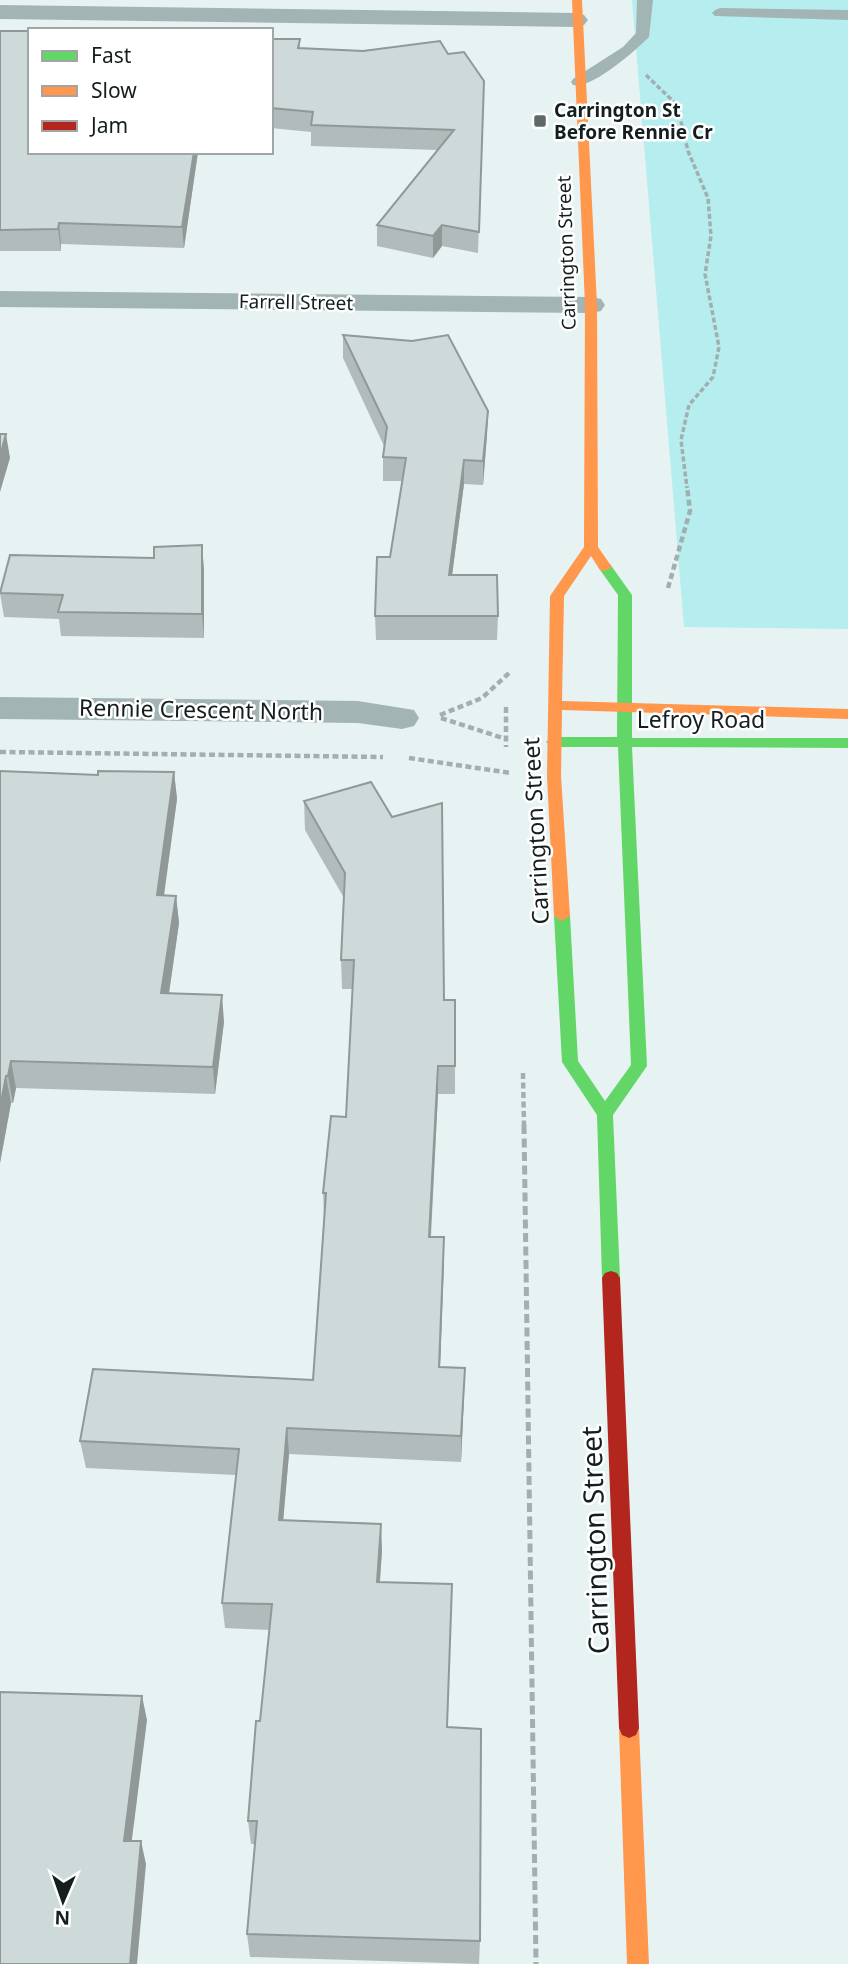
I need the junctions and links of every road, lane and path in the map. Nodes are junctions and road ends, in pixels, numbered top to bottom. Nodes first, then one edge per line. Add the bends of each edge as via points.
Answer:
1 (645, 0) edge
2 (576, 10) edge
3 (0, 12) edge
4 (720, 13) dead end
5 (848, 15) edge
6 (638, 67) dead end
7 (579, 82) junction
8 (0, 299) edge
9 (591, 305) junction
10 (591, 547) junction
11 (668, 590) dead end
12 (513, 666) dead end
13 (508, 675) junction
14 (507, 688) dead end
15 (507, 701) dead end
16 (554, 705) junction
17 (624, 706) junction
18 (0, 708) edge
19 (848, 714) edge
20 (402, 718) dead end
21 (504, 739) junction
22 (554, 742) junction
23 (625, 742) junction
24 (848, 743) edge
25 (507, 748) dead end
26 (0, 751) edge
27 (386, 757) dead end
28 (400, 758) dead end
29 (511, 761) dead end
30 (523, 1061) dead end
31 (605, 1114) junction
32 (536, 1964) edge
33 (638, 1964) edge

1 - 7 lane via 643,34 628,50
2 - 3 street
2 - 7 main road, Carrington Street
4 - 5 lane
6 - 11 path via 677,105 688,151 708,198 711,236 705,274 719,347 713,377 689,405 681,440 690,511
7 - 9 main road, Carrington Street
8 - 9 street, Farrell Street
9 - 10 main road, Carrington Street
10 - 16 main road, Carrington Street via 557,596
10 - 17 main road via 625,595
12 - 13 path
13 - 14 path
13 - 21 path via 482,698 436,716
15 - 21 path
16 - 17 main road, Lefroy Road
16 - 22 main road, Carrington Street
17 - 19 main road, Lefroy Road
17 - 23 main road
18 - 20 street, Rennie Crescent North via 358,712
21 - 25 path
22 - 23 main road, Lefroy Road
22 - 31 main road, Carrington Street via 570,1062
23 - 24 main road, Lefroy Road
23 - 31 main road via 639,1066
26 - 27 path
28 - 29 path via 515,774
30 - 32 path
31 - 33 main road, Carrington Street

